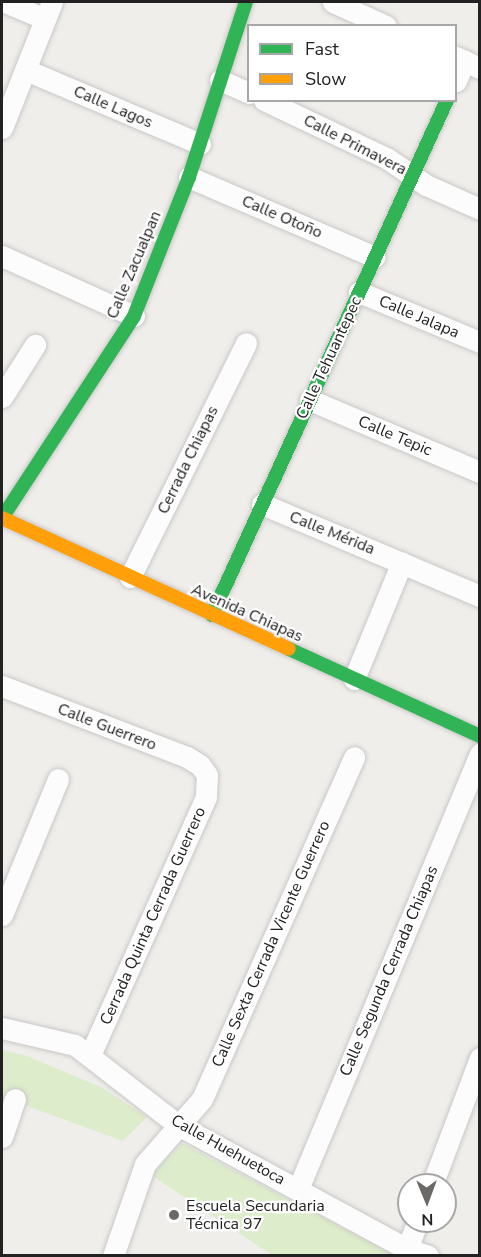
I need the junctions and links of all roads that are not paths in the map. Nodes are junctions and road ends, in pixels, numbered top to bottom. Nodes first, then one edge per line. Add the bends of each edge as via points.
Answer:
1 (5, 2) edge
2 (246, 2) edge
3 (333, 2) edge
4 (49, 10) edge
5 (382, 24) edge
6 (466, 62) edge
7 (26, 70) junction
8 (457, 79) edge
9 (220, 80) junction
10 (247, 92) edge
11 (268, 102) edge
12 (446, 102) edge
13 (2, 128) edge
14 (200, 144) junction
15 (413, 174) junction
16 (189, 177) junction
17 (480, 208) edge
18 (2, 256) edge
19 (375, 257) junction
20 (359, 292) junction
21 (134, 316) junction
22 (480, 342) edge
23 (246, 343) dead end
24 (35, 345) dead end
25 (2, 397) edge
26 (310, 400) junction
27 (480, 472) edge
28 (262, 504) junction
29 (2, 518) edge
30 (402, 562) junction
31 (130, 577) junction
32 (480, 596) edge
33 (212, 615) junction
34 (354, 679) junction
35 (2, 686) edge
36 (480, 736) edge
37 (480, 753) edge
38 (354, 757) dead end
39 (207, 775) joint
40 (58, 779) dead end
41 (2, 915) edge
42 (2, 1028) edge
43 (90, 1055) junction
44 (480, 1058) edge
45 (15, 1099) dead end
46 (178, 1125) junction
47 (2, 1137) edge
48 (437, 1173) edge
49 (298, 1189) junction
50 (418, 1233) edge
51 (418, 1252) edge
52 (113, 1256) edge

1 - 4 street
2 - 9 street, Calle Zacualpan
3 - 5 street
4 - 7 street
6 - 8 street
7 - 13 street
7 - 14 street, Calle Lagos
9 - 10 street
9 - 14 street, Calle Zacualpan
11 - 15 street, Calle Primavera
12 - 15 street, Calle Tehuantepec
14 - 16 street, Calle Zacualpan
15 - 17 street, Calle Primavera via 426,185
15 - 19 street, Calle Tehuantepec
16 - 19 street, Calle Otoño
16 - 21 street, Calle Zacualpan
18 - 21 street
19 - 20 street, Calle Tehuantepec
20 - 22 street, Calle Jalapa
20 - 26 street, Calle Tehuantepec
21 - 29 street, Calle Zacualpan
23 - 31 street, Cerrada Chiapas
24 - 25 street
26 - 27 street, Calle Tepic
26 - 28 street, Calle Tehuantepec
28 - 30 street, Calle Mérida
28 - 33 street, Calle Tehuantepec
29 - 31 street, Avenida Chiapas
30 - 32 street, Calle Mérida
30 - 34 street
31 - 33 street, Avenida Chiapas
33 - 34 street, Avenida Chiapas
34 - 36 street, Avenida Chiapas
35 - 39 street, Calle Guerrero via 187,757
37 - 49 street, Calle Segunda Cerrada Chiapas
38 - 46 street, Calle Sexta Cerrada Vicente Guerrero via 202,1099
39 - 43 street, Cerrada Quinta Cerrada Guerrero via 206,797
40 - 41 street
42 - 43 street, Calle Huehuetoca via 75,1045
43 - 46 street, Calle Huehuetoca
44 - 48 street
45 - 47 street
46 - 49 street, Calle Huehuetoca
46 - 52 street, Calle Sexta Cerrada Vicente Guerrero via 145,1164
49 - 51 street, Calle Huehuetoca
50 - 51 street

